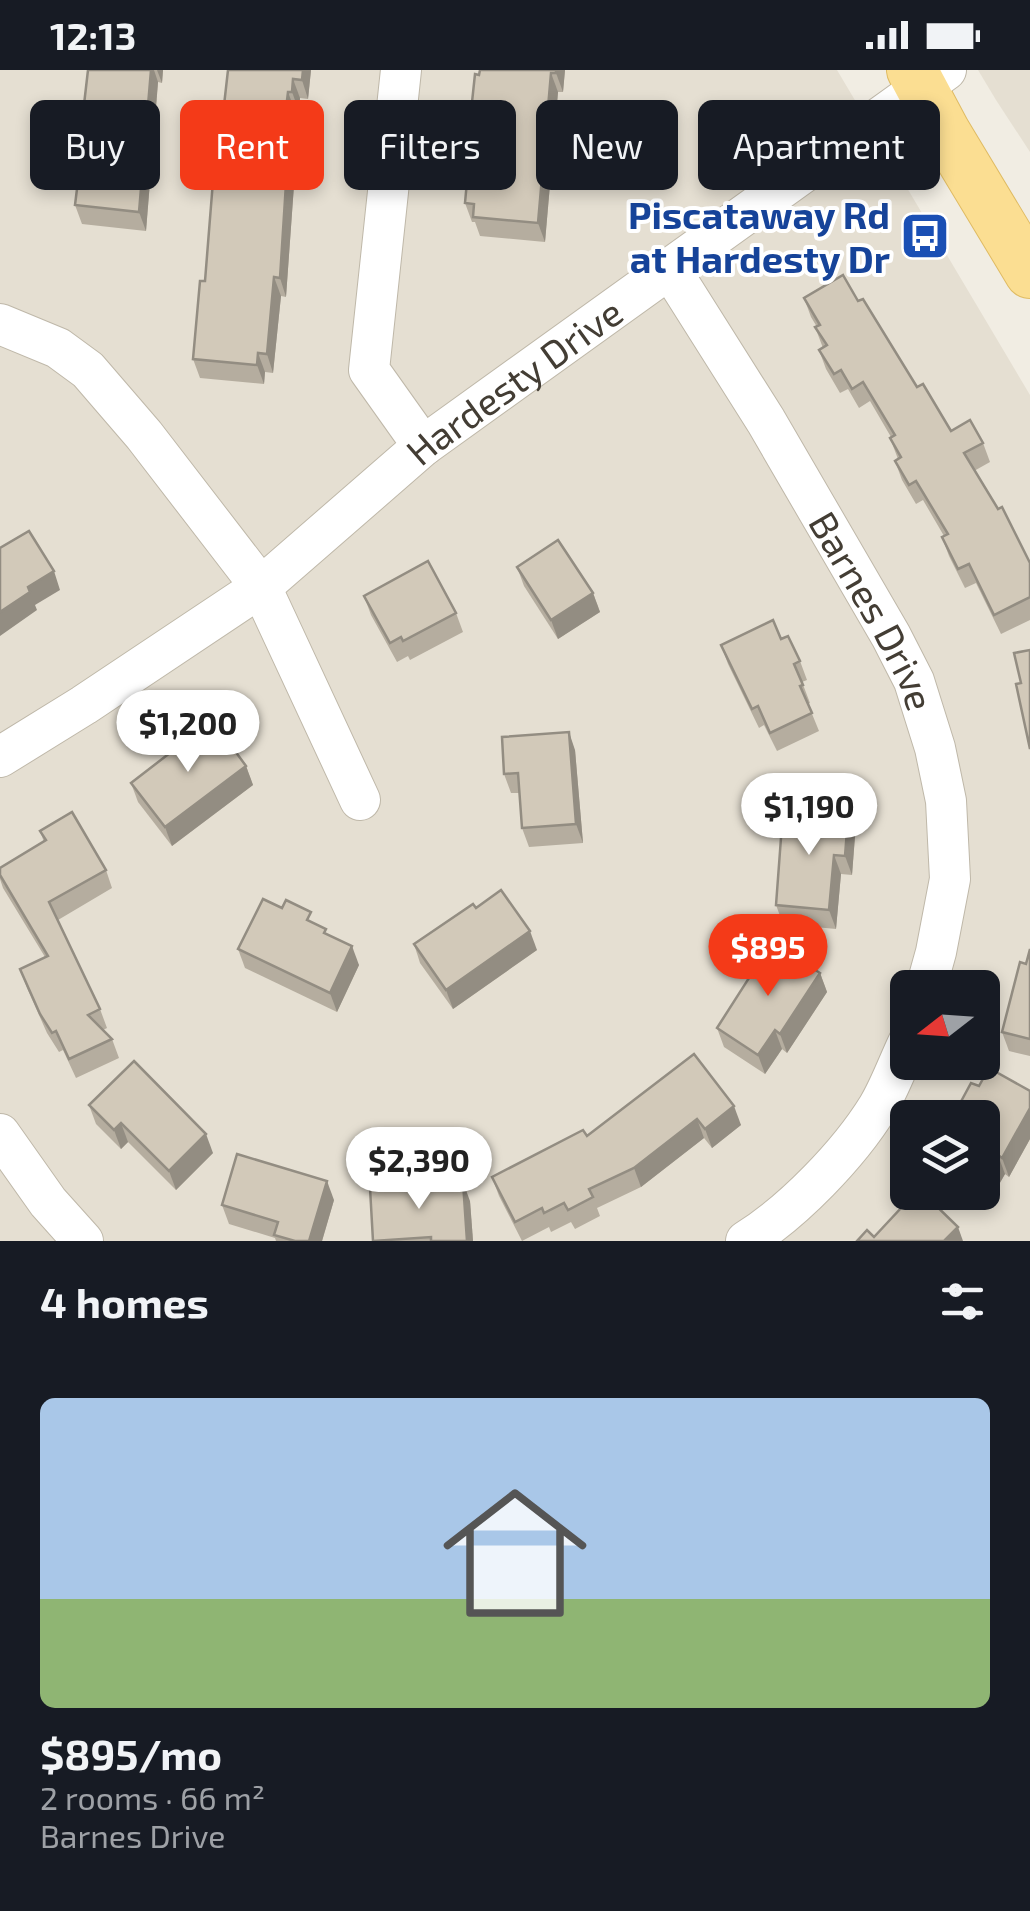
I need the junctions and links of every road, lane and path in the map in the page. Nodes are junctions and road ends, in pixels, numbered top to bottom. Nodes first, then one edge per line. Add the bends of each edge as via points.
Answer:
1 (401, 70) edge
2 (927, 76) edge
3 (670, 269) junction
4 (1030, 274) edge
5 (0, 324) edge
6 (423, 446) junction
7 (261, 586) junction
8 (0, 757) edge
9 (360, 800) dead end
10 (931, 970) edge
11 (891, 1080) edge
12 (0, 1134) edge
13 (83, 1241) edge
14 (746, 1241) edge

1 - 6 street via 369,370
2 - 3 street, Hardesty Drive
2 - 4 main road via 945,132
3 - 6 street, Hardesty Drive
3 - 10 street, Barnes Drive via 766,421 914,681 946,801 950,878
5 - 7 street via 58,348 88,370
6 - 7 street, Hardesty Drive
7 - 8 street, Hardesty Drive
7 - 9 street
11 - 14 street via 856,1139 796,1203
12 - 13 street

